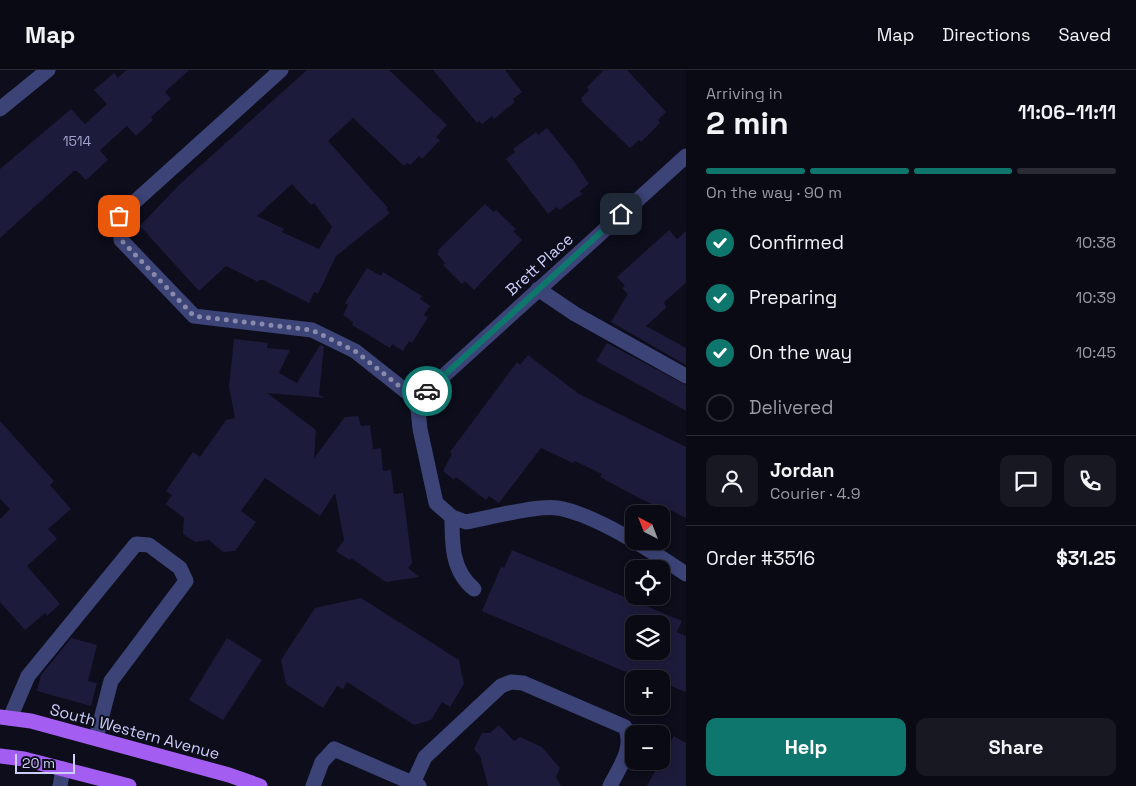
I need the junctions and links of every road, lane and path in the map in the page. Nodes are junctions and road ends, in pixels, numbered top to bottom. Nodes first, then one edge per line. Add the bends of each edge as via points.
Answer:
1 (48, 70) edge
2 (281, 70) edge
3 (0, 109) edge
4 (686, 156) edge
5 (538, 289) junction
6 (686, 376) edge
7 (417, 400) junction
8 (452, 517) junction
9 (686, 574) edge
10 (474, 589) dead end
11 (5, 717) edge
12 (96, 738) junction
13 (0, 756) edge
14 (63, 769) junction
15 (416, 784) edge
16 (60, 786) edge
17 (129, 786) edge
18 (260, 786) edge
19 (313, 786) edge
20 (610, 786) edge

1 - 3 street
2 - 7 street via 119,216 121,240 194,316 312,330 355,351
4 - 5 street, Brett Place
5 - 6 street via 575,314
5 - 7 street, Brett Place
7 - 8 street via 436,503
8 - 9 street via 466,522 556,508 583,516 654,552
8 - 10 street via 456,564 463,580
11 - 12 main road, South Western Avenue
11 - 12 street via 28,676 136,544 148,545 180,568 186,581 111,681
12 - 18 main road, South Western Avenue
13 - 14 main road
14 - 16 street
14 - 17 main road
15 - 19 street via 334,749 322,762
15 - 20 street via 425,756 501,686 511,682 523,683 625,728 629,736 628,749

